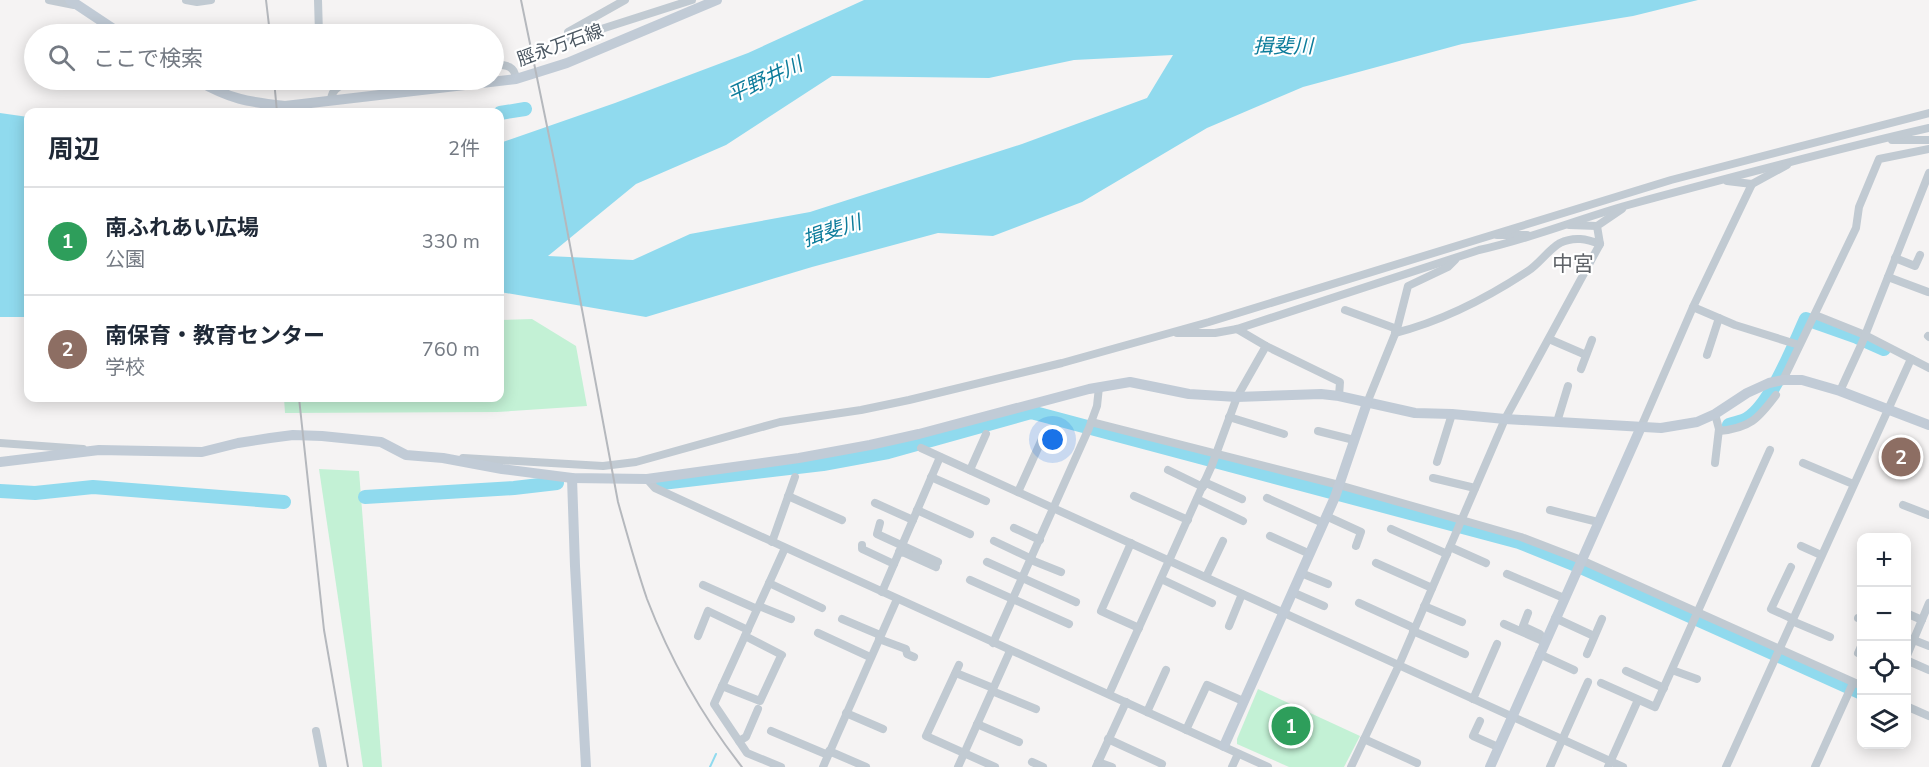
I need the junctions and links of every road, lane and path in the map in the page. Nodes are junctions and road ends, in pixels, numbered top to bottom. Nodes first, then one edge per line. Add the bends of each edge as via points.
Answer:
1 (50, 0) edge
2 (186, 0) edge
3 (211, 0) edge
4 (318, 0) edge
5 (625, 0) edge
6 (692, 0) edge
7 (717, 0) edge
8 (74, 3) edge
9 (106, 24) edge
10 (319, 24) edge
11 (504, 65) edge
12 (516, 79) junction
13 (504, 80) edge
14 (215, 90) edge
15 (334, 90) edge
16 (419, 90) edge
17 (331, 100) junction
18 (1929, 113) edge
19 (1929, 128) edge
20 (1826, 139) junction
21 (1878, 140) junction
22 (1929, 140) edge
23 (1929, 149) edge
24 (1797, 159) junction
25 (1929, 173) edge
26 (1722, 180) junction
27 (1752, 184) junction
28 (1628, 205) junction
29 (1560, 225) junction
30 (1597, 226) junction
31 (1488, 235) junction
32 (1535, 235) junction
33 (1600, 244) junction
34 (1920, 255) dead end
35 (1458, 257) junction
36 (1895, 258) junction
37 (1888, 277) junction
38 (1928, 292) edge
39 (1693, 307) junction
40 (1345, 310) dead end
41 (1815, 315) junction
42 (1719, 318) junction
43 (1238, 329) junction
44 (1396, 331) junction
45 (1167, 333) junction
46 (1549, 339) junction
47 (1863, 339) junction
48 (1592, 340) dead end
49 (1799, 345) junction
50 (1266, 346) junction
51 (1586, 355) junction
52 (1707, 356) dead end
53 (1910, 361) junction
54 (1929, 368) edge
55 (1581, 369) dead end
56 (1783, 380) junction
57 (1568, 386) dead end
58 (1100, 387) junction
59 (1840, 391) junction
60 (1776, 395) dead end
61 (1339, 396) junction
62 (1237, 397) junction
63 (1367, 403) junction
64 (1888, 409) junction
65 (1452, 414) junction
66 (1715, 414) junction
67 (1229, 417) junction
68 (1505, 419) junction
69 (1557, 422) junction
70 (1091, 423) junction
71 (1929, 425) edge
72 (1641, 428) junction
73 (1318, 431) dead end
74 (1719, 431) junction
75 (986, 434) dead end
76 (1284, 434) dead end
77 (1042, 439) dead end
78 (1354, 440) junction
79 (0, 443) edge
80 (921, 448) dead end
81 (99, 450) junction
82 (1770, 450) dead end
83 (1215, 454) junction
84 (940, 457) junction
85 (443, 458) junction
86 (0, 462) edge
87 (1437, 462) dead end
88 (1715, 463) dead end
89 (1803, 463) dead end
90 (970, 470) junction
91 (1168, 470) dead end
92 (795, 477) dead end
93 (931, 477) junction
94 (572, 478) junction
95 (1433, 478) dead end
96 (646, 479) junction
97 (1853, 484) junction
98 (1204, 485) junction
99 (1339, 486) junction
100 (1475, 488) junction
101 (1018, 492) junction
102 (788, 496) junction
103 (1134, 496) dead end
104 (1267, 498) dead end
105 (1197, 499) junction
106 (1242, 500) dead end
107 (986, 501) dead end
108 (875, 502) dead end
109 (1903, 505) dead end
110 (1055, 508) junction
111 (917, 510) junction
112 (1551, 510) dead end
113 (1929, 515) edge
114 (842, 520) dead end
115 (913, 520) junction
116 (1188, 520) junction
117 (1325, 520) junction
118 (1462, 520) junction
119 (1243, 521) dead end
120 (1598, 522) junction
121 (880, 523) dead end
122 (1014, 528) dead end
123 (1391, 529) dead end
124 (970, 534) dead end
125 (1270, 536) dead end
126 (1041, 540) junction
127 (994, 541) dead end
128 (1223, 541) dead end
129 (772, 542) junction
130 (1131, 543) junction
131 (862, 545) dead end
132 (1356, 546) dead end
133 (1802, 546) dead end
134 (785, 548) junction
135 (901, 549) junction
136 (1448, 550) junction
137 (1310, 554) junction
138 (1821, 555) junction
139 (1032, 559) junction
140 (1581, 560) junction
141 (1170, 561) junction
142 (987, 562) dead end
143 (1376, 563) dead end
144 (1486, 563) dead end
145 (894, 564) junction
146 (937, 564) dead end
147 (1791, 567) dead end
148 (1061, 572) dead end
149 (1301, 573) junction
150 (1507, 574) dead end
151 (1206, 577) junction
152 (1023, 578) junction
153 (1161, 579) junction
154 (970, 580) dead end
155 (769, 583) junction
156 (1328, 584) dead end
157 (704, 585) dead end
158 (1432, 588) junction
159 (882, 591) junction
160 (1292, 592) junction
161 (1242, 594) junction
162 (1564, 598) junction
163 (897, 599) junction
164 (1013, 599) junction
165 (1076, 602) dead end
166 (1212, 603) dead end
167 (1359, 603) dead end
168 (1929, 603) edge
169 (1324, 606) dead end
170 (1424, 606) junction
171 (758, 607) junction
172 (822, 608) dead end
173 (1283, 613) junction
174 (1528, 613) dead end
175 (1697, 613) junction
176 (1911, 615) edge
177 (1555, 618) junction
178 (791, 619) dead end
179 (842, 619) dead end
180 (1602, 619) dead end
181 (1793, 620) junction
182 (1922, 620) junction
183 (1462, 622) dead end
184 (1069, 624) dead end
185 (1504, 624) dead end
186 (1229, 626) dead end
187 (1139, 628) junction
188 (1414, 629) junction
189 (746, 633) junction
190 (818, 633) dead end
191 (698, 636) dead end
192 (1594, 636) junction
193 (880, 637) junction
194 (1830, 637) dead end
195 (1911, 637) edge
196 (1911, 639) edge
197 (1546, 640) junction
198 (993, 643) junction
199 (1497, 644) dead end
200 (1929, 646) edge
201 (1780, 648) junction
202 (1010, 651) junction
203 (1465, 654) dead end
204 (1539, 654) junction
205 (1587, 654) dead end
206 (870, 657) junction
207 (914, 657) dead end
208 (1911, 661) edge
209 (1399, 665) junction
210 (1672, 669) junction
211 (1166, 670) dead end
212 (1574, 670) dead end
213 (1929, 670) edge
214 (1626, 671) dead end
215 (1697, 679) dead end
216 (1588, 682) dead end
217 (1602, 683) dead end
218 (1853, 683) junction
219 (1857, 684) edge
220 (722, 686) junction
221 (1664, 688) junction
222 (992, 689) junction
223 (1109, 694) junction
224 (1473, 699) junction
225 (1638, 700) junction
226 (1243, 701) junction
227 (1126, 702) junction
228 (1911, 708) edge
229 (758, 709) dead end
230 (1036, 709) dead end
231 (1147, 712) junction
232 (846, 713) junction
233 (1929, 714) edge
234 (1511, 716) junction
235 (1480, 721) dead end
236 (977, 724) junction
237 (883, 729) dead end
238 (1186, 729) junction
239 (316, 731) dead end
240 (771, 731) dead end
241 (1364, 739) junction
242 (1108, 740) junction
243 (1562, 740) junction
244 (739, 741) junction
245 (1019, 742) dead end
246 (1224, 746) junction
247 (1498, 747) junction
248 (829, 753) junction
249 (964, 754) junction
250 (1238, 754) junction
251 (1032, 762) dead end
252 (1417, 762) dead end
253 (1162, 764) dead end
254 (1609, 764) edge
255 (1097, 765) edge
256 (323, 767) edge
257 (586, 767) edge
258 (781, 767) edge
259 (823, 767) edge
260 (866, 767) edge
261 (958, 767) edge
262 (995, 767) edge
263 (1043, 767) edge
264 (1112, 767) edge
265 (1232, 767) edge
266 (1268, 767) edge
267 (1351, 767) edge
268 (1490, 767) edge
269 (1550, 767) edge
270 (1623, 767) edge
271 (1726, 767) edge
272 (1815, 767) edge

1 - 8 street
2 - 3 street
4 - 10 street
5 - 6 street via 568,32 570,38
7 - 12 street, 脛永万石線 via 567,63
8 - 9 street
11 - 12 street via 513,69
12 - 13 street, 脛永万石線
14 - 17 street, 脛永万石線 via 248,102 285,106
15 - 17 street
16 - 17 street, 脛永万石線
18 - 20 street
19 - 21 street
20 - 24 street
20 - 31 street
21 - 22 street
21 - 24 street
23 - 41 street via 1880,159 1859,207 1856,228
24 - 26 street
24 - 27 street
25 - 36 street
26 - 27 street
26 - 28 street
27 - 39 street
28 - 29 street
28 - 30 street
29 - 30 street
29 - 32 street
30 - 33 street
31 - 32 street
31 - 45 street
32 - 35 street
33 - 44 street via 1582,238 1560,243 1530,270 1456,313
33 - 46 street
34 - 36 street via 1915,266
35 - 43 street
35 - 44 street via 1448,267 1408,286
36 - 37 street
37 - 38 street
37 - 47 street
39 - 42 street
39 - 72 street
40 - 44 street
41 - 47 street
41 - 49 street
42 - 49 street
42 - 52 street
43 - 45 street
43 - 50 street
44 - 63 street
45 - 85 street via 900,402 780,422 636,462 603,466
46 - 51 street
46 - 68 street
47 - 53 street
47 - 59 street
48 - 51 street
49 - 56 street
50 - 61 street via 1340,382
50 - 62 street
51 - 55 street
53 - 54 street
53 - 64 street
56 - 59 street via 1802,380
56 - 66 street via 1747,393
57 - 69 street
58 - 62 street via 1130,382 1189,394
58 - 70 street
58 - 96 street via 870,445
59 - 64 street
60 - 74 street via 1753,423
61 - 62 street
61 - 63 street
62 - 67 street
63 - 65 street via 1415,413
63 - 78 street
64 - 71 street
64 - 97 street
65 - 68 street
65 - 87 street
66 - 72 street via 1688,423
66 - 74 street
67 - 76 street
67 - 83 street
68 - 69 street
68 - 100 street
69 - 72 street
70 - 83 street
70 - 110 street
72 - 120 street
73 - 78 street
74 - 88 street
75 - 90 street
77 - 101 street
78 - 99 street
79 - 81 street
80 - 84 street
81 - 85 street via 202,452 238,442 322,436 381,442 406,455
81 - 86 street
82 - 175 street
83 - 98 street
83 - 99 street
84 - 90 street
84 - 93 street
85 - 94 street
89 - 97 street
90 - 101 street
91 - 98 street
92 - 102 street
93 - 107 street
93 - 111 street
94 - 96 street
94 - 257 street
95 - 100 street
96 - 129 street via 655,488
97 - 138 street
98 - 105 street
98 - 106 street
99 - 117 street
99 - 118 street
100 - 118 street
101 - 110 street
102 - 114 street
102 - 129 street
103 - 116 street
104 - 117 street
105 - 116 street
105 - 119 street
108 - 115 street
109 - 113 street
110 - 126 street
110 - 130 street
111 - 115 street
111 - 124 street
112 - 120 street
115 - 135 street
116 - 141 street
117 - 132 street via 1361,532
117 - 137 street
118 - 136 street
118 - 140 street
120 - 140 street
121 - 135 street via 877,534
122 - 126 street
123 - 136 street
125 - 137 street
126 - 139 street
127 - 139 street
128 - 151 street
129 - 134 street
130 - 141 street
130 - 187 street via 1101,611
131 - 145 street via 862,549
133 - 138 street
134 - 155 street
134 - 159 street
135 - 145 street
135 - 146 street
136 - 144 street
136 - 158 street
137 - 149 street
138 - 181 street
139 - 148 street
139 - 152 street
140 - 162 street
140 - 175 street
141 - 151 street
141 - 153 street
142 - 152 street
143 - 158 street
145 - 159 street
147 - 181 street via 1771,609
149 - 156 street
149 - 160 street
150 - 162 street
151 - 161 street
152 - 164 street
152 - 165 street
153 - 166 street
153 - 187 street
154 - 164 street
155 - 171 street
155 - 172 street
157 - 171 street
158 - 170 street
159 - 163 street
160 - 169 street
160 - 173 street
161 - 173 street
161 - 186 street
162 - 177 street
163 - 193 street
163 - 198 street
164 - 184 street
164 - 198 street
167 - 188 street
168 - 182 street
170 - 183 street
170 - 188 street
171 - 178 street
171 - 189 street
173 - 209 street
173 - 226 street
174 - 197 street via 1523,626
175 - 201 street
175 - 210 street
176 - 182 street
177 - 192 street
177 - 197 street
179 - 193 street
180 - 192 street
181 - 194 street
181 - 201 street
182 - 195 street
185 - 197 street
187 - 223 street
188 - 203 street
188 - 209 street
189 - 191 street via 708,611
189 - 220 street
189 - 220 street via 781,657 760,701
190 - 206 street
192 - 205 street
193 - 206 street
193 - 207 street
196 - 200 street
197 - 204 street
198 - 202 street
199 - 224 street
201 - 218 street
201 - 271 street
202 - 222 street
202 - 223 street
204 - 212 street
204 - 234 street
206 - 232 street
208 - 213 street
209 - 224 street
209 - 241 street
210 - 215 street
210 - 221 street
211 - 231 street
214 - 221 street
216 - 243 street
217 - 225 street
218 - 219 street
218 - 272 street
220 - 244 street via 714,704
221 - 225 street via 1655,707
222 - 230 street
222 - 236 street
222 - 249 street via 958,669 926,736
223 - 227 street
224 - 234 street
225 - 254 street
226 - 238 street via 1207,685
226 - 246 street
227 - 231 street
227 - 242 street
228 - 233 street
229 - 244 street via 746,737
231 - 238 street
232 - 237 street
232 - 248 street
234 - 243 street
234 - 247 street
235 - 247 street via 1473,736
236 - 245 street
236 - 249 street
238 - 246 street
239 - 256 street
240 - 248 street
241 - 252 street
241 - 267 street
242 - 253 street
242 - 255 street
243 - 254 street
243 - 269 street
244 - 258 street via 747,753
246 - 250 street
247 - 268 street
248 - 259 street
248 - 260 street
249 - 261 street
249 - 262 street
250 - 265 street
250 - 266 street
251 - 263 street
254 - 270 street
255 - 264 street

